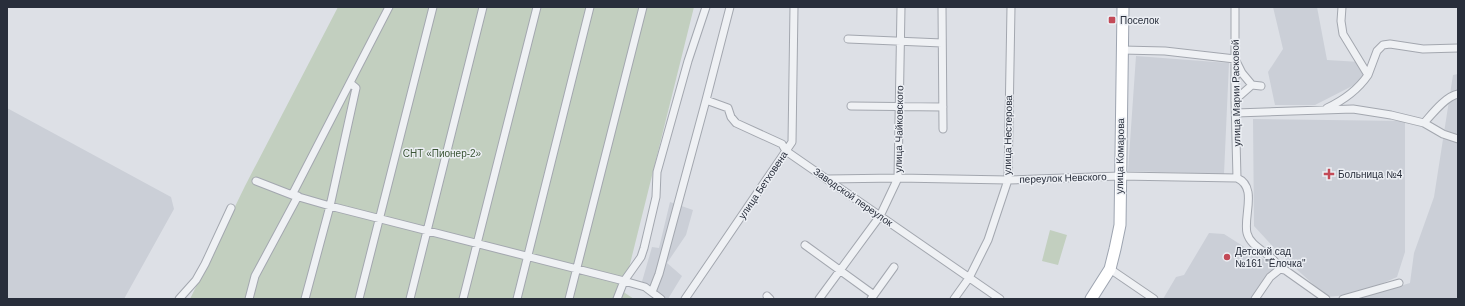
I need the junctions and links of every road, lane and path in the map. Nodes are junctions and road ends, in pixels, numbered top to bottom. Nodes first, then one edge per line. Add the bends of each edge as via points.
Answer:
1 (389, 7) edge
2 (433, 7) edge
3 (483, 7) edge
4 (536, 7) edge
5 (590, 7) edge
6 (643, 7) edge
7 (706, 7) edge
8 (730, 7) edge
9 (794, 7) edge
10 (901, 7) edge
11 (942, 7) edge
12 (1011, 7) edge
13 (1123, 7) edge
14 (1235, 7) edge
15 (1342, 7) edge
16 (848, 39) dead end
17 (900, 40) junction
18 (942, 42) junction
19 (1458, 48) edge
20 (1122, 50) junction
21 (1235, 59) junction
22 (1368, 75) junction
23 (350, 83) junction
24 (1252, 86) junction
25 (1261, 86) dead end
26 (1458, 94) edge
27 (706, 100) junction
28 (1235, 100) junction
29 (851, 106) dead end
30 (899, 106) junction
31 (943, 107) junction
32 (1324, 110) junction
33 (1236, 113) junction
34 (1424, 123) junction
35 (943, 129) dead end
36 (1458, 139) edge
37 (786, 151) junction
38 (1120, 176) junction
39 (898, 178) junction
40 (1237, 178) junction
41 (828, 179) junction
42 (1008, 180) junction
43 (256, 181) dead end
44 (295, 196) junction
45 (330, 206) junction
46 (230, 208) dead end
47 (880, 216) junction
48 (380, 218) junction
49 (428, 231) junction
50 (477, 243) junction
51 (805, 245) dead end
52 (528, 256) junction
53 (894, 267) dead end
54 (577, 269) junction
55 (1110, 269) junction
56 (1280, 269) junction
57 (840, 271) junction
58 (969, 278) junction
59 (624, 281) junction
60 (1399, 283) dead end
61 (652, 292) junction
62 (872, 297) edge
63 (991, 297) edge
64 (179, 299) edge
65 (250, 299) edge
66 (306, 299) edge
67 (359, 299) edge
68 (410, 299) edge
69 (463, 299) edge
70 (517, 299) edge
71 (569, 299) edge
72 (617, 299) edge
73 (660, 299) edge
74 (685, 299) edge
75 (819, 299) edge
76 (954, 299) edge
77 (1000, 299) edge
78 (1091, 299) edge
79 (1154, 299) edge
80 (1255, 299) edge
81 (1326, 299) edge
82 (1343, 299) edge

1 - 23 street
2 - 48 street
3 - 49 street
4 - 50 street
5 - 52 street
6 - 54 street
7 - 59 street via 657,172 656,197 644,248 641,257
8 - 27 street
9 - 37 street, улица Бетховена via 792,142
10 - 17 street, улица Чайковского
11 - 18 street
12 - 42 street, улица Нестерова
13 - 20 main road, улица Комарова
14 - 21 street, улица Марии Расковой
15 - 22 street via 1340,21 1343,34
16 - 17 street
17 - 18 street
17 - 30 street, улица Чайковского
18 - 31 street
19 - 22 street via 1423,49 1383,45 1377,51
20 - 21 street via 1165,51
20 - 38 main road, улица Комарова
21 - 24 street
21 - 28 street, улица Марии Расковой
22 - 32 street via 1350,96
23 - 44 street
23 - 45 street via 356,88
24 - 25 street
24 - 28 street
26 - 34 street via 1446,100
27 - 37 street, Заводской переулок via 728,108 736,123 782,144
27 - 61 street
28 - 33 street, улица Марии Расковой
29 - 30 street
30 - 31 street
30 - 39 street, улица Чайковского
31 - 35 street
32 - 33 street
32 - 34 street via 1353,108
33 - 40 street, улица Марии Расковой
34 - 36 street
37 - 41 street, Заводской переулок
37 - 74 street, улица Бетховена
38 - 40 street, переулок Невского
38 - 42 street, переулок Невского
38 - 55 main road, улица Комарова via 1120,225
39 - 41 street, переулок Невского
39 - 42 street, переулок Невского
39 - 47 street, улица Чайковского
40 - 56 street via 1243,181 1248,193 1247,235 1256,246 1277,262
41 - 47 street, Заводской переулок
42 - 58 street, улица Нестерова via 988,240
43 - 44 street
44 - 45 street
44 - 65 street via 255,276
45 - 48 street
45 - 66 street
46 - 64 street via 205,264 196,280
47 - 57 street, улица Чайковского
47 - 58 street, Заводской переулок
48 - 49 street
48 - 67 street
49 - 50 street
49 - 68 street
50 - 52 street
50 - 69 street
51 - 57 street
52 - 54 street
52 - 70 street
53 - 62 street
54 - 59 street
54 - 71 street
55 - 78 main road, улица Комарова
55 - 79 street
56 - 80 street via 1270,277
56 - 81 street
57 - 62 street
57 - 75 street, улица Чайковского
58 - 63 street, Заводской переулок
58 - 76 street, улица Нестерова
59 - 61 street via 645,287
59 - 72 street
60 - 82 street
61 - 73 street
63 - 77 street, Заводской переулок

